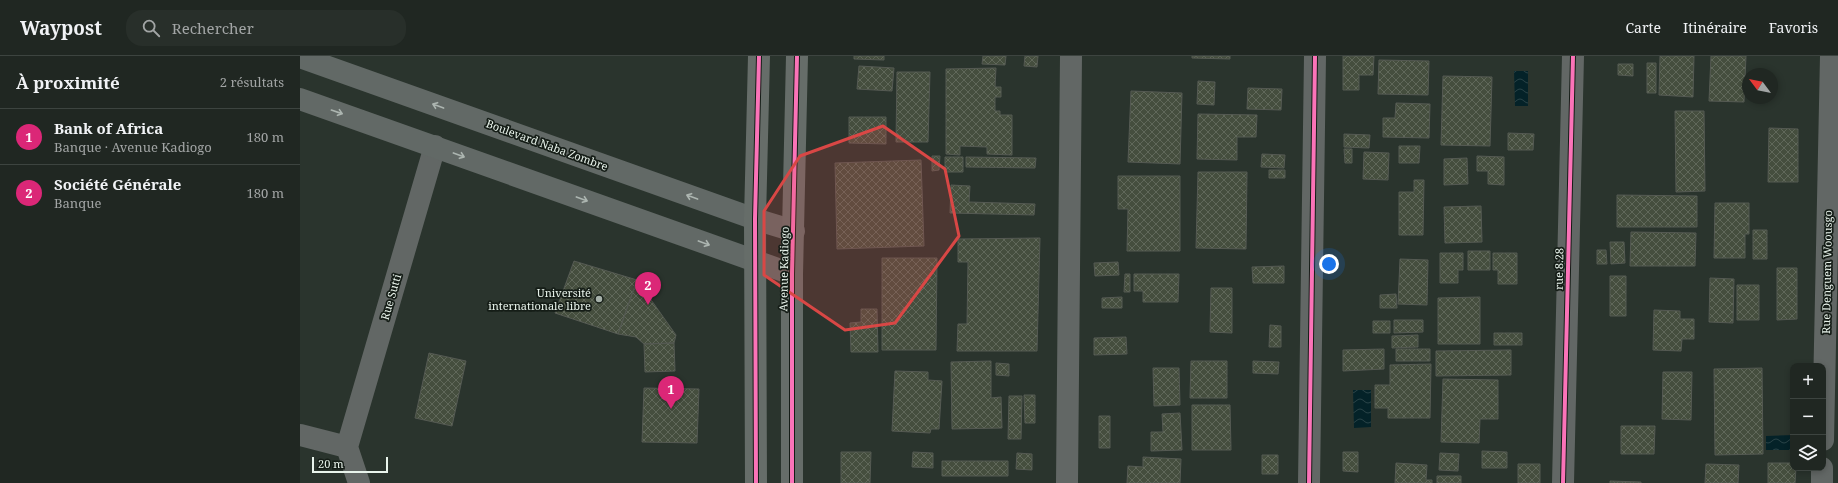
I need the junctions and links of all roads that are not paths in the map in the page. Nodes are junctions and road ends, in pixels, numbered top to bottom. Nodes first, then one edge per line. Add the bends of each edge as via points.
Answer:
1 (759, 56) edge
2 (797, 56) edge
3 (1071, 56) edge
4 (1315, 56) edge
5 (1573, 56) edge
6 (1831, 56) edge
7 (300, 57) edge
8 (300, 99) edge
9 (435, 146) junction
10 (755, 219) junction
11 (794, 231) junction
12 (756, 262) junction
13 (792, 274) junction
14 (300, 434) edge
15 (1823, 435) edge
16 (347, 447) junction
17 (1822, 471) edge
18 (359, 483) edge
19 (373, 483) edge
20 (756, 483) edge
21 (792, 483) edge
22 (1066, 483) edge
23 (1309, 483) edge
24 (1562, 483) edge
25 (1822, 483) edge

1 - 10 highway
2 - 11 highway, Avenue Kadiogo
3 - 22 street
4 - 23 street
5 - 24 street, rue 8.28
6 - 15 street, Rue Denguem Woousgo
10 -> 7 main road, Boulevard Naba Zombre
8 -> 9 main road
9 -> 12 main road
9 - 16 street, Rue Sutti
10 - 11 main road, Boulevard Naba Zombre
10 - 12 highway
11 - 13 highway, Avenue Kadiogo
12 - 13 main road
12 - 20 highway
13 - 21 highway, Avenue Kadiogo
14 - 16 street
16 - 18 street
17 - 25 street
18 - 19 street

